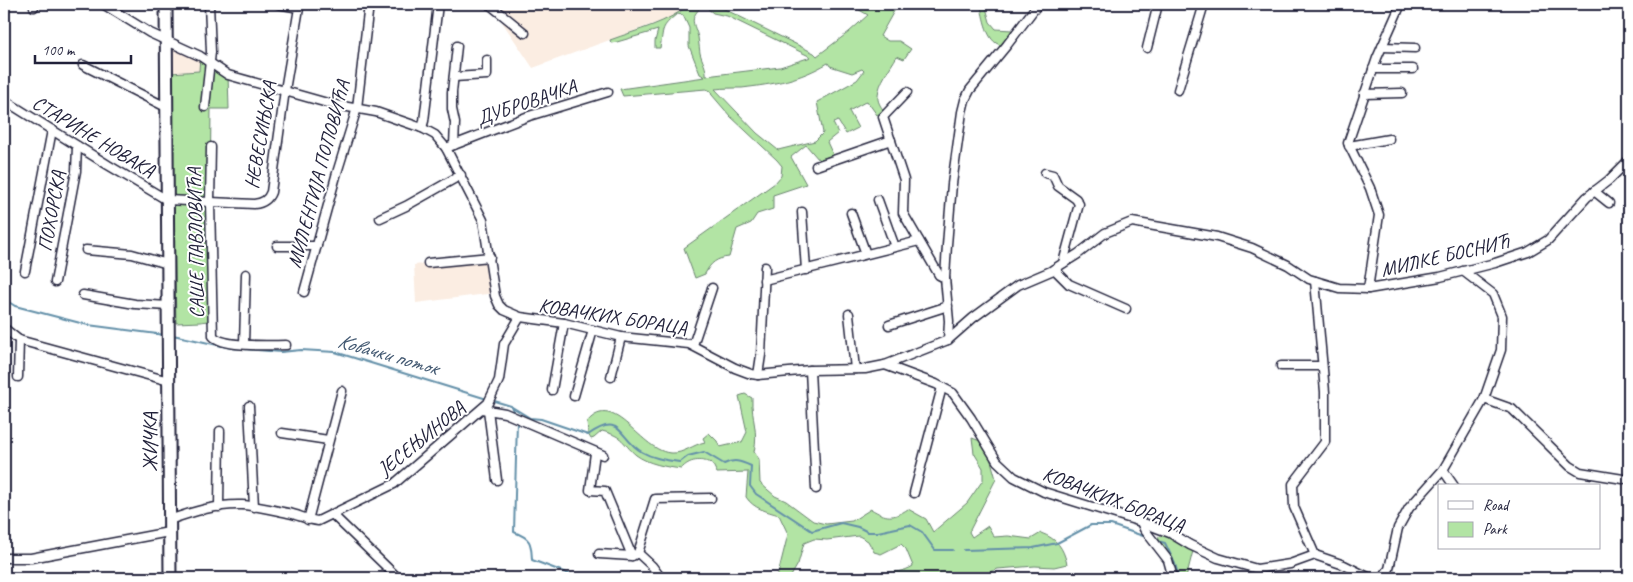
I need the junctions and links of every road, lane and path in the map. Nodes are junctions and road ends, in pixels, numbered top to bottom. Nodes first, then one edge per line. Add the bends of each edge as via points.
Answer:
1 (103, 4) edge
2 (166, 4) edge
3 (209, 4) edge
4 (278, 4) edge
5 (369, 4) edge
6 (438, 4) edge
7 (489, 4) edge
8 (1038, 4) edge
9 (1158, 4) edge
10 (1204, 4) edge
11 (1401, 4) edge
12 (300, 6) edge
13 (525, 33) dead end
14 (166, 40) junction
15 (456, 46) dead end
16 (1382, 47) junction
17 (1147, 48) dead end
18 (1415, 48) dead end
19 (487, 60) dead end
20 (210, 63) junction
21 (83, 65) dead end
22 (1373, 69) junction
23 (1413, 70) dead end
24 (454, 77) junction
25 (285, 90) junction
26 (1178, 90) dead end
27 (608, 92) dead end
28 (907, 92) dead end
29 (1402, 93) dead end
30 (1364, 94) junction
31 (4, 100) edge
32 (166, 107) junction
33 (205, 107) dead end
34 (357, 108) junction
35 (422, 128) junction
36 (52, 130) junction
37 (1388, 139) dead end
38 (891, 140) junction
39 (454, 145) junction
40 (77, 146) junction
41 (1349, 146) junction
42 (211, 147) dead end
43 (446, 148) junction
44 (1629, 162) edge
45 (816, 166) dead end
46 (1045, 173) dead end
47 (461, 175) junction
48 (1594, 191) junction
49 (168, 200) junction
50 (878, 200) dead end
51 (210, 202) junction
52 (1609, 203) dead end
53 (802, 212) dead end
54 (851, 213) dead end
55 (380, 218) dead end
56 (919, 241) junction
57 (276, 246) dead end
58 (317, 246) junction
59 (894, 247) junction
60 (86, 250) dead end
61 (866, 254) junction
62 (490, 258) junction
63 (428, 263) dead end
64 (1063, 263) junction
65 (168, 264) junction
66 (765, 267) dead end
67 (1054, 269) junction
68 (806, 270) junction
69 (25, 271) dead end
70 (1463, 271) junction
71 (246, 274) dead end
72 (945, 278) junction
73 (764, 280) junction
74 (1315, 281) junction
75 (55, 282) dead end
76 (712, 288) dead end
77 (1368, 289) junction
78 (304, 292) dead end
79 (83, 295) dead end
80 (168, 306) junction
81 (948, 306) junction
82 (1126, 309) dead end
83 (850, 314) dead end
84 (520, 317) junction
85 (564, 323) junction
86 (889, 325) dead end
87 (4, 328) edge
88 (593, 330) junction
89 (621, 337) junction
90 (19, 340) junction
91 (948, 340) junction
92 (244, 344) junction
93 (286, 345) dead end
94 (693, 345) junction
95 (885, 366) junction
96 (1282, 366) dead end
97 (1322, 366) junction
98 (856, 369) junction
99 (810, 370) junction
100 (758, 375) junction
101 (611, 376) dead end
102 (18, 377) dead end
103 (169, 381) junction
104 (942, 387) junction
105 (552, 390) dead end
106 (342, 391) dead end
107 (574, 396) dead end
108 (1484, 399) junction
109 (249, 406) dead end
110 (486, 407) junction
111 (220, 431) dead end
112 (282, 433) dead end
113 (328, 440) junction
114 (1443, 470) junction
115 (1623, 479) dead end
116 (497, 480) dead end
117 (1453, 484) edge
118 (816, 489) dead end
119 (914, 493) dead end
120 (711, 498) dead end
121 (219, 507) junction
122 (254, 507) junction
123 (332, 515) junction
124 (308, 520) junction
125 (1141, 522) junction
126 (169, 526) junction
127 (599, 554) dead end
128 (635, 555) junction
129 (1315, 555) junction
130 (4, 558) edge
131 (170, 578) edge
132 (398, 578) edge
133 (661, 578) edge
134 (1173, 578) edge
135 (1370, 578) edge
136 (1382, 578) edge

1 - 14 street, КОВАЧКИХ БОРАЦА
2 - 14 main road, ЖИЧКА
3 - 20 street
4 - 12 street, НЕВЕСИЊСКА
5 - 34 street, МИЛЕНТИЈА ПОПОВИЋА
6 - 35 street
7 - 13 street
8 - 72 street via 965,100 952,184
9 - 17 street
10 - 26 street
11 - 16 street
12 - 25 street, НЕВЕСИЊСКА
14 - 20 street, КОВАЧКИХ БОРАЦА
14 - 32 main road, ЖИЧКА
15 - 24 street, ДУБРОВАЧКА
16 - 18 street
16 - 22 street
19 - 24 street, ДУБРОВАЧКА via 487,75
20 - 25 street, КОВАЧКИХ БОРАЦА via 228,75
20 - 33 street
21 - 32 street
22 - 23 street
22 - 30 street
24 - 39 street, ДУБРОВАЧКА
25 - 34 street, КОВАЧКИХ БОРАЦА
25 - 51 street, НЕВЕСИЊСКА via 270,196 254,204
27 - 39 street, ДУБРОВАЧКА via 529,116
28 - 38 street via 883,117
29 - 30 street
30 - 41 street
31 - 36 street, СТАРИНЕ НОВАКА
32 - 49 main road, ЖИЧКА
34 - 35 street, КОВАЧКИХ БОРАЦА
34 - 58 street, МИЛЕНТИЈА ПОПОВИЋА
35 - 43 street, КОВАЧКИХ БОРАЦА via 435,135
36 - 40 street, СТАРИНЕ НОВАКА
36 - 69 street
37 - 41 street
38 - 45 street
38 - 56 street via 904,180 903,213
39 - 43 street, ДУБРОВАЧКА
40 - 49 street, СТАРИНЕ НОВАКА
40 - 75 street, ПОХОРСКА via 76,171
41 - 77 street via 1370,188 1379,215
42 - 51 street, САШЕ ПАВЛОВИЋА
43 - 47 street, КОВАЧКИХ БОРАЦА
44 - 48 street, МИЛКЕ БОСНИЋ
46 - 64 street via 1053,175 1058,186 1079,204
47 - 55 street
47 - 62 street, КОВАЧКИХ БОРАЦА via 483,220
48 - 52 street
48 - 70 street, МИЛКЕ БОСНИЋ via 1548,240 1528,252
49 - 51 street, НЕВЕСИЊСКА
49 - 65 main road, ЖИЧКА
50 - 59 street
51 - 92 street, САШЕ ПАВЛОВИЋА via 213,336 222,341
53 - 68 street
54 - 61 street
56 - 59 street
56 - 72 street via 939,274
57 - 58 street
58 - 78 street, МИЛЕНТИЈА ПОПОВИЋА
59 - 61 street
60 - 65 street via 132,254
61 - 68 street
62 - 63 street
62 - 84 street, КОВАЧКИХ БОРАЦА via 499,304
64 - 67 street, МИЛКЕ БОСНИЋ
64 - 74 street, МИЛКЕ БОСНИЋ via 1105,233 1132,222 1217,237 1252,248
65 - 80 main road, ЖИЧКА
66 - 73 street
67 - 82 street via 1070,284
67 - 91 street, МИЛКЕ БОСНИЋ via 1018,286
68 - 73 street
70 - 77 street, МИЛКЕ БОСНИЋ
70 - 108 street via 1493,294 1502,316 1501,350
71 - 92 street
72 - 81 street
73 - 100 street
74 - 77 street, МИЛКЕ БОСНИЋ via 1339,288
74 - 97 street
76 - 94 street
79 - 80 street
80 - 103 main road, ЖИЧКА
81 - 86 street
81 - 91 street
83 - 98 street
84 - 85 street, КОВАЧКИХ БОРАЦА
84 - 110 street, ЈЕСЕЊИНОВА via 504,344 499,380
85 - 88 street, КОВАЧКИХ БОРАЦА
85 - 105 street
87 - 90 street
88 - 89 street, КОВАЧКИХ БОРАЦА
88 - 107 street
89 - 94 street, КОВАЧКИХ БОРАЦА
89 - 101 street
90 - 102 street
90 - 103 street
91 - 95 street, КОВАЧКИХ БОРАЦА
92 - 93 street, САШЕ ПАВЛОВИЋА
94 - 100 street, КОВАЧКИХ БОРАЦА via 744,372
95 - 98 street, КОВАЧКИХ БОРАЦА
95 - 104 street, КОВАЧКИХ БОРАЦА
96 - 97 street
97 - 129 street via 1325,442 1294,484 1294,507
98 - 99 street, КОВАЧКИХ БОРАЦА
99 - 100 street, КОВАЧКИХ БОРАЦА
99 - 118 street
103 - 126 main road, ЖИЧКА
104 - 119 street
104 - 125 street, КОВАЧКИХ БОРАЦА via 953,393 997,461 1014,477 1044,492
106 - 113 street
108 - 114 street
108 - 115 street via 1512,408 1580,472
109 - 122 street
110 - 116 street, ЈЕСЕЊИНОВА
110 - 123 street, ЈЕСЕЊИНОВА via 394,484
110 - 128 street via 599,454 590,490 605,491
111 - 121 street
112 - 113 street
113 - 124 street
114 - 117 street
114 - 136 street via 1405,514 1398,528 1389,570
120 - 128 street via 655,499
121 - 122 street, ЈЕСЕЊИНОВА
121 - 126 street, ЈЕСЕЊИНОВА via 192,512
122 - 124 street, ЈЕСЕЊИНОВА
123 - 124 street, ЈЕСЕЊИНОВА via 318,521
123 - 132 street
125 - 129 street, КОВАЧКИХ БОРАЦА via 1218,558 1257,569 1290,564
125 - 134 street via 1168,560
126 - 130 street, ЈЕСЕЊИНОВА via 31,558
126 - 131 main road, ЖИЧКА
127 - 128 street
128 - 133 street via 652,566
129 - 135 street

